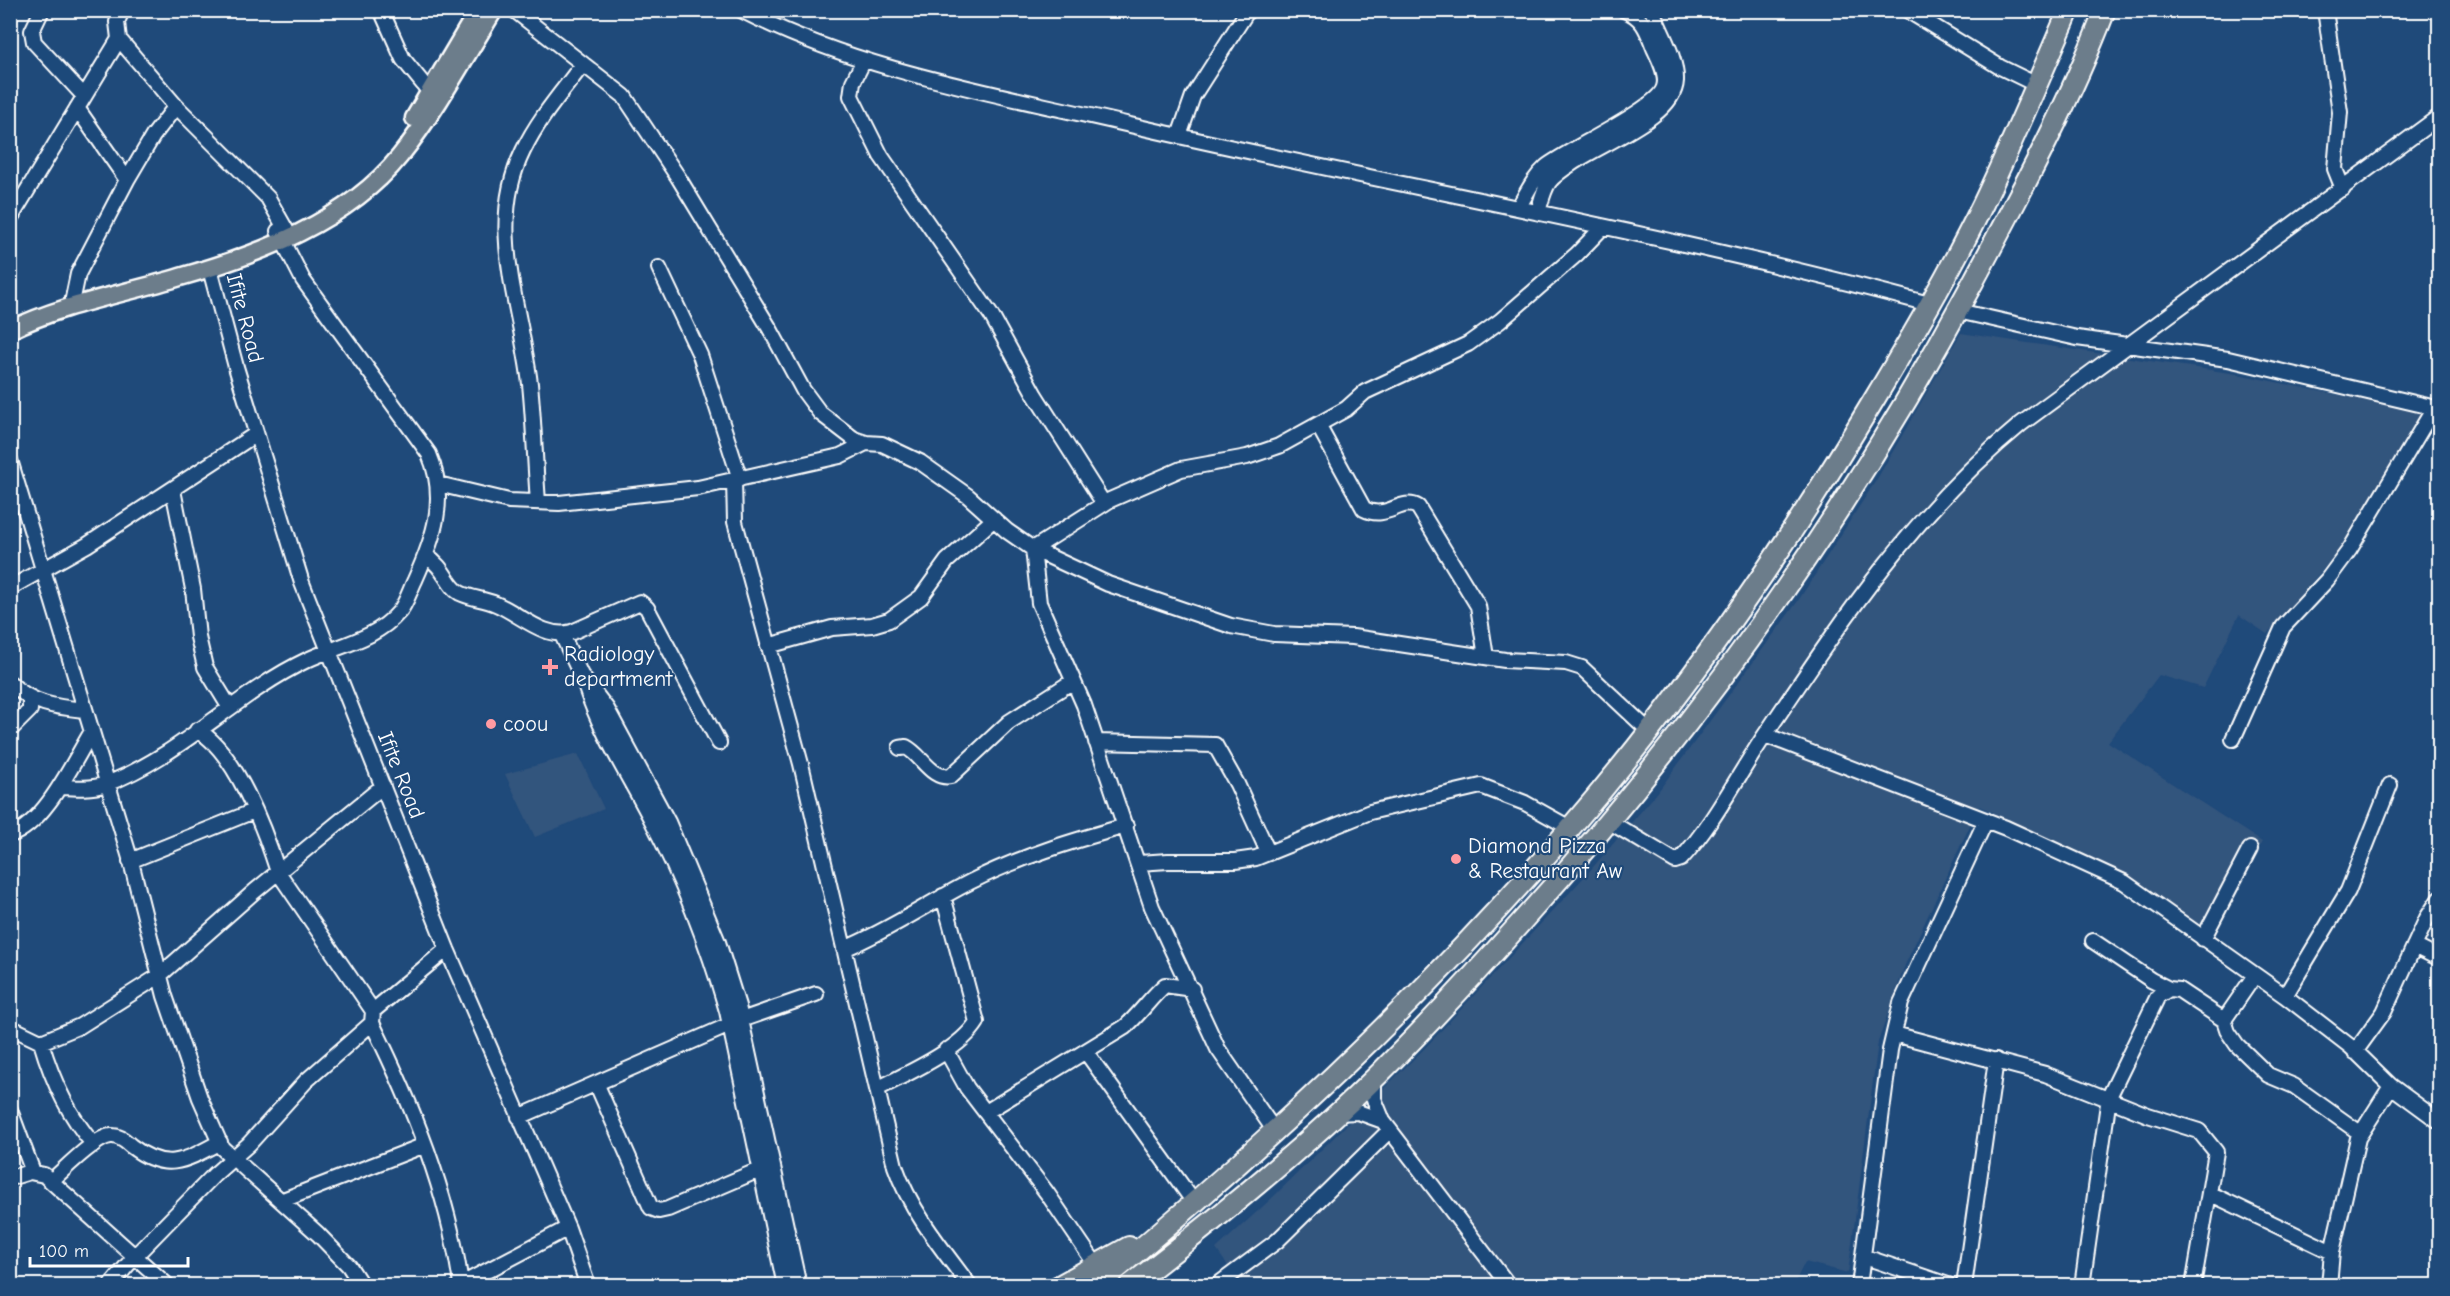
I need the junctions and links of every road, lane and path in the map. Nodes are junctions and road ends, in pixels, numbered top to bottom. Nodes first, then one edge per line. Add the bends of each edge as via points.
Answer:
1 (42, 10) edge
2 (122, 10) edge
3 (381, 10) edge
4 (478, 10) edge
5 (494, 10) edge
6 (514, 10) edge
7 (741, 10) edge
8 (1248, 10) edge
9 (1624, 10) edge
10 (1652, 10) edge
11 (1907, 10) edge
12 (2069, 10) edge
13 (2104, 10) edge
14 (2325, 10) edge
15 (119, 39) junction
16 (864, 60) junction
17 (583, 64) junction
18 (2037, 85) junction
19 (429, 91) junction
20 (80, 102) junction
21 (176, 106) junction
22 (2439, 116) edge
23 (1179, 136) junction
24 (127, 180) junction
25 (2343, 189) junction
26 (1518, 208) junction
27 (1538, 212) junction
28 (10, 219) edge
29 (1603, 227) junction
30 (284, 234) junction
31 (659, 268) dead end
32 (210, 269) junction
33 (73, 298) junction
34 (1929, 303) junction
35 (1958, 311) junction
36 (10, 318) edge
37 (10, 330) edge
38 (2127, 345) junction
39 (2437, 409) edge
40 (1318, 425) junction
41 (256, 434) junction
42 (866, 443) junction
43 (10, 460) edge
44 (737, 479) junction
45 (438, 484) junction
46 (173, 490) junction
47 (538, 502) junction
48 (1104, 504) junction
49 (994, 519) junction
50 (1033, 549) junction
51 (426, 556) junction
52 (43, 571) junction
53 (10, 588) edge
54 (562, 635) junction
55 (768, 646) junction
56 (330, 651) junction
57 (1486, 657) junction
58 (1073, 681) junction
59 (10, 683) edge
60 (30, 699) junction
61 (230, 708) junction
62 (84, 710) junction
63 (10, 730) edge
64 (197, 730) junction
65 (1648, 730) junction
66 (91, 733) junction
67 (1765, 735) junction
68 (2233, 739) dead end
69 (1096, 742) junction
70 (719, 743) dead end
71 (900, 748) dead end
72 (108, 783) junction
73 (2390, 785) dead end
74 (383, 786) junction
75 (62, 787) junction
76 (254, 811) junction
77 (1986, 820) junction
78 (1610, 822) junction
79 (1126, 826) junction
80 (1570, 828) junction
81 (10, 835) edge
82 (2250, 849) dead end
83 (1268, 852) junction
84 (130, 861) junction
85 (1139, 863) junction
86 (278, 872) junction
87 (943, 896) junction
88 (2439, 898) edge
89 (2204, 939) junction
90 (2093, 941) dead end
91 (2414, 946) junction
92 (447, 949) junction
93 (844, 949) junction
94 (2439, 959) edge
95 (2255, 975) junction
96 (159, 976) junction
97 (1192, 989) junction
98 (2169, 989) junction
99 (816, 994) dead end
100 (2285, 996) junction
101 (373, 1017) junction
102 (2224, 1020) junction
103 (735, 1023) junction
104 (10, 1027) edge
105 (1894, 1034) junction
106 (41, 1042) junction
107 (946, 1050) junction
108 (1086, 1052) junction
109 (2355, 1052) junction
110 (1996, 1060) junction
111 (1374, 1079) junction
112 (597, 1085) junction
113 (2391, 1086) junction
114 (878, 1089) junction
115 (2109, 1097) junction
116 (10, 1110) edge
117 (986, 1112) junction
118 (1335, 1114) junction
119 (519, 1117) junction
120 (2439, 1122) edge
121 (1387, 1126) junction
122 (1274, 1130) junction
123 (2360, 1133) junction
124 (220, 1142) junction
125 (94, 1145) junction
126 (425, 1145) junction
127 (232, 1160) junction
128 (766, 1167) junction
129 (33, 1172) junction
130 (10, 1178) edge
131 (52, 1180) junction
132 (2209, 1193) junction
133 (283, 1200) junction
134 (1193, 1202) junction
135 (568, 1228) junction
136 (1163, 1228) junction
137 (1178, 1249) junction
138 (2332, 1252) junction
139 (135, 1256) junction
140 (1865, 1257) junction
141 (1096, 1265) junction
142 (459, 1285) edge
143 (110, 1286) edge
144 (168, 1286) edge
145 (362, 1286) edge
146 (588, 1286) edge
147 (785, 1286) edge
148 (799, 1286) edge
149 (970, 1286) edge
150 (1059, 1286) edge
151 (1096, 1286) edge
152 (1129, 1286) edge
153 (1143, 1286) edge
154 (1216, 1286) edge
155 (1509, 1286) edge
156 (1859, 1286) edge
157 (1951, 1286) edge
158 (1964, 1286) edge
159 (2082, 1286) edge
160 (2193, 1286) edge
161 (2328, 1286) edge

1 - 20 street via 32,31 34,42
2 - 15 street via 117,22
3 - 19 street via 403,59
4 - 19 main road
5 - 30 main road via 400,156 357,198
6 - 17 street
7 - 16 street via 773,27
8 - 23 street via 1193,96
9 - 26 street via 1639,17 1647,28 1664,71 1665,87 1644,107 1548,165 1533,179
10 - 27 street via 1675,69 1671,99 1620,137 1554,177
11 - 18 street
12 - 18 highway
13 - 35 highway via 2048,136
14 - 25 street via 2340,112 2335,169
15 - 20 street
15 - 21 street
16 - 23 street
16 - 48 street via 851,96 881,156 991,315
17 - 42 street via 624,96 641,118 820,413 854,439
17 - 47 street via 522,152 507,199 505,235 530,382
18 - 34 highway via 1983,204
19 - 30 main road via 388,153 366,177
20 - 24 street
20 - 28 street
21 - 24 street
21 - 30 street via 268,198
22 - 25 street
23 - 26 street
24 - 33 street via 78,274
25 - 38 street
26 - 27 street
27 - 29 street
29 - 34 street via 1814,273
29 - 40 street via 1500,321 1468,344 1365,392
30 - 32 main road via 240,260
30 - 33 main road
30 - 45 street via 303,280 429,454
31 - 44 street via 699,355
32 - 37 main road via 56,312
32 - 41 street, Ifite Road
33 - 36 main road
34 - 65 highway via 1843,452 1796,524
35 - 38 street via 2035,330
35 - 78 highway via 1875,453 1798,572 1688,726
38 - 39 street via 2228,359
38 - 67 street via 2021,424 1958,479 1890,556
39 - 68 street via 2350,549 2283,627
40 - 48 street via 1279,446 1247,457 1181,469
40 - 57 street via 1364,509 1379,513 1407,503 1418,507 1478,606
41 - 46 street
41 - 56 street, Ifite Road via 302,583
42 - 44 street via 840,456
42 - 49 street via 882,444 920,462
43 - 52 street
44 - 47 street via 624,497
44 - 55 street via 735,522
45 - 47 street via 509,501
45 - 51 street via 438,511
46 - 52 street
46 - 61 street via 205,667
48 - 50 street
49 - 50 street
49 - 55 street via 947,561 921,597 889,620 832,627
50 - 57 street via 1108,584 1231,626 1274,634 1353,636
50 - 58 street via 1039,603
51 - 54 street via 440,565 460,593 498,605 548,632
51 - 56 street via 399,612 379,631
52 - 53 street
52 - 62 street
54 - 70 street via 640,602 647,608
54 - 103 street via 581,675 607,710 668,822 718,942
55 - 93 street via 801,764
56 - 61 street via 281,675
56 - 74 street, Ifite Road
57 - 65 street via 1566,663 1582,669
58 - 69 street
58 - 71 street via 1010,722 951,776 934,773 911,749
59 - 60 street
60 - 62 street via 58,708
60 - 63 street via 30,710
61 - 64 street
62 - 66 street
64 - 72 street via 151,762
64 - 76 street via 213,740
65 - 80 highway
66 - 72 street
66 - 75 street
67 - 77 street
67 - 78 street via 1681,859 1675,861
69 - 79 street
69 - 83 street via 1215,745
72 - 75 street
72 - 84 street
73 - 100 street via 2348,891
74 - 86 street
74 - 92 street, Ifite Road
75 - 81 street via 27,824
76 - 84 street
76 - 86 street
77 - 89 street via 2124,882
77 - 105 street via 1901,1003
78 - 111 highway via 1462,988
79 - 85 street
79 - 87 street via 1067,842
80 - 83 street via 1525,803 1481,786 1370,812
80 - 122 highway via 1434,978
82 - 89 street
83 - 85 street via 1235,861
84 - 96 street
85 - 97 street via 1152,907
86 - 96 street
86 - 101 street
87 - 93 street via 873,937
87 - 107 street via 976,1022 971,1031
88 - 91 street
89 - 95 street
90 - 98 street
91 - 94 street
91 - 109 street via 2384,1012
92 - 101 street
92 - 119 street, Ifite Road
93 - 114 street
95 - 100 street
95 - 102 street
96 - 106 street via 80,1026
96 - 124 street via 200,1098
97 - 108 street via 1165,985 1125,1027
97 - 122 street via 1218,1049
98 - 102 street via 2179,990
98 - 115 street via 2158,996
99 - 103 street
100 - 109 street
101 - 126 street
101 - 127 street
102 - 123 street via 2237,1045 2268,1075 2294,1086
103 - 112 street
103 - 128 street
104 - 106 street
105 - 110 street
105 - 140 street
106 - 125 street via 54,1084 77,1126
107 - 114 street
107 - 117 street
108 - 117 street
108 - 134 street
109 - 113 street
110 - 115 street
110 - 158 street
111 - 118 highway
111 - 121 street via 1374,1099
112 - 119 street
112 - 128 street via 651,1208 668,1209
113 - 120 street
113 - 123 street
114 - 149 street via 901,1184
115 - 132 street via 2148,1115 2187,1125 2210,1141 2216,1152
115 - 159 street
116 - 129 street
117 - 141 street
118 - 121 street via 1358,1112
118 - 137 highway
119 - 135 street, Ifite Road
121 - 154 street via 1277,1241
121 - 155 street
122 - 134 highway
123 - 138 street
124 - 125 street via 175,1163 144,1156 118,1137 109,1136
124 - 127 street
125 - 131 street
126 - 133 street
126 - 142 street via 452,1232
127 - 133 street
127 - 139 street
128 - 147 street
128 - 148 street
129 - 130 street
129 - 131 street
131 - 139 street
132 - 138 street
132 - 160 street
133 - 145 street via 342,1259
134 - 136 highway
135 - 142 street
135 - 146 street, Ifite Road
136 - 141 highway
136 - 151 highway
137 - 152 highway
137 - 153 highway
138 - 161 street
139 - 143 street
139 - 144 street
140 - 156 street
140 - 157 street
141 - 150 highway

